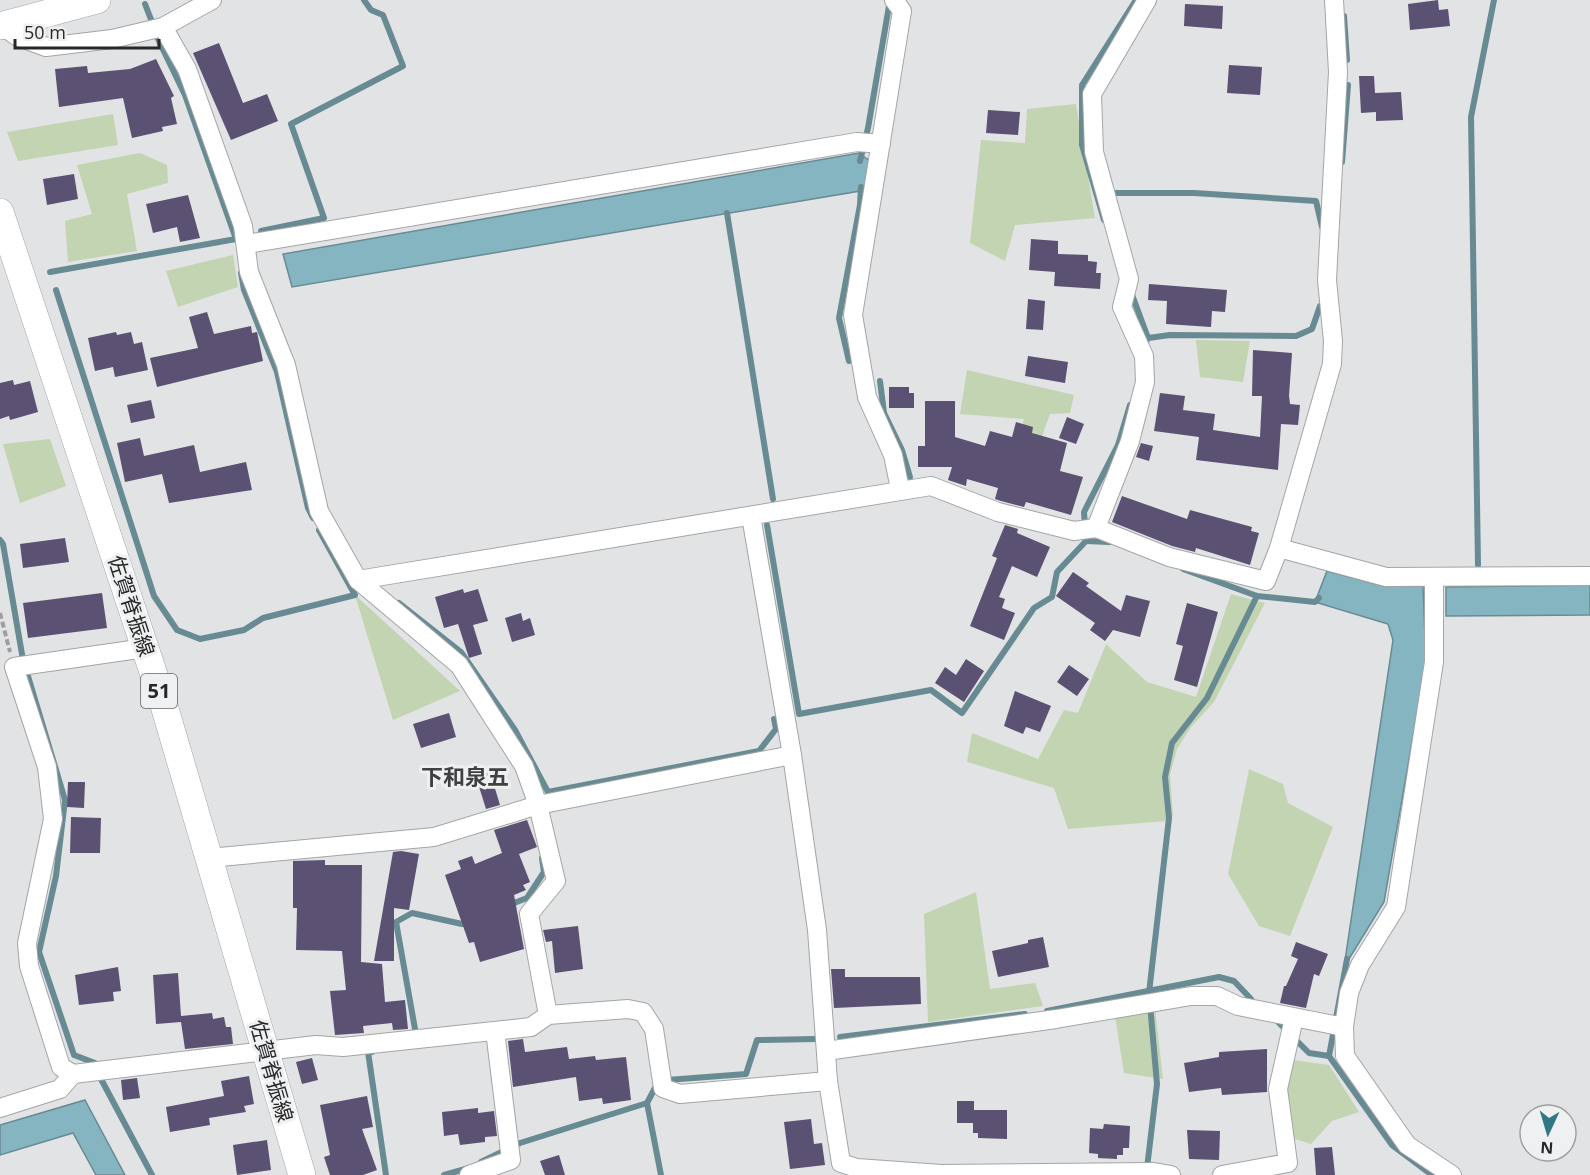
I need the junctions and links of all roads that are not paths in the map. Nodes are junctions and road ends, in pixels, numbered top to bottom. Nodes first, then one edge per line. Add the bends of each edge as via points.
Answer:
1 (97, 0) edge
2 (212, 0) edge
3 (1147, 0) edge
4 (1334, 0) edge
5 (898, 5) edge
6 (1, 26) edge
7 (163, 27) junction
8 (881, 144) junction
9 (0, 212) edge
10 (247, 244) junction
11 (900, 489) junction
12 (751, 516) junction
13 (1095, 528) junction
14 (1279, 548) junction
15 (1590, 576) edge
16 (358, 580) junction
17 (1434, 595) junction
18 (145, 648) junction
19 (792, 754) junction
20 (538, 806) junction
21 (209, 858) junction
22 (548, 1015) junction
23 (1344, 1027) junction
24 (1292, 1030) junction
25 (495, 1031) junction
26 (826, 1051) junction
27 (266, 1052) junction
28 (73, 1074) junction
29 (828, 1081) junction
30 (0, 1108) edge
31 (1155, 1173) edge
32 (302, 1175) edge
33 (469, 1175) edge
34 (1222, 1175) edge
35 (1452, 1175) edge

1 - 6 main road
2 - 7 street
3 - 13 street via 1092,94 1094,152 1127,285 1122,307 1141,350 1145,382 1130,441
4 - 14 street via 1338,72 1327,280 1332,364
5 - 8 street
6 - 7 street via 16,36 46,46 112,39
7 - 10 street via 187,69
8 - 10 street via 857,142
8 - 11 street via 853,315 867,397 893,455
9 - 18 main road, 佐賀脊振線 / 51
10 - 16 street via 249,272 286,365 319,511
11 - 12 street
11 - 13 street via 931,486 998,512 1074,531
12 - 16 street
12 - 19 street
13 - 14 street via 1169,557 1266,581
14 - 17 street via 1386,577
15 - 17 street
16 - 20 street via 459,665 524,766
17 - 23 street via 1434,662 1396,907 1360,965 1349,993
18 - 21 main road, 佐賀脊振線 / 51
18 - 28 street via 14,667 47,767 52,819 27,943 29,966 61,1067
19 - 20 street
19 - 26 street via 817,930
20 - 21 street via 434,837
20 - 22 street via 556,881 529,914
21 - 27 main road, 佐賀脊振線 / 51
22 - 25 street via 531,1027
22 - 29 street via 628,1009 643,1012 654,1029 663,1088 680,1094
23 - 24 street via 1326,1024
23 - 35 street via 1345,1056 1407,1145
24 - 26 street via 1217,996
24 - 34 street via 1278,1089 1288,1163
25 - 27 street
25 - 33 street via 512,1160
26 - 29 street
27 - 28 street
27 - 32 main road, 佐賀脊振線 / 51
28 - 30 street via 60,1089
29 - 31 street via 841,1163 857,1168 941,1174

